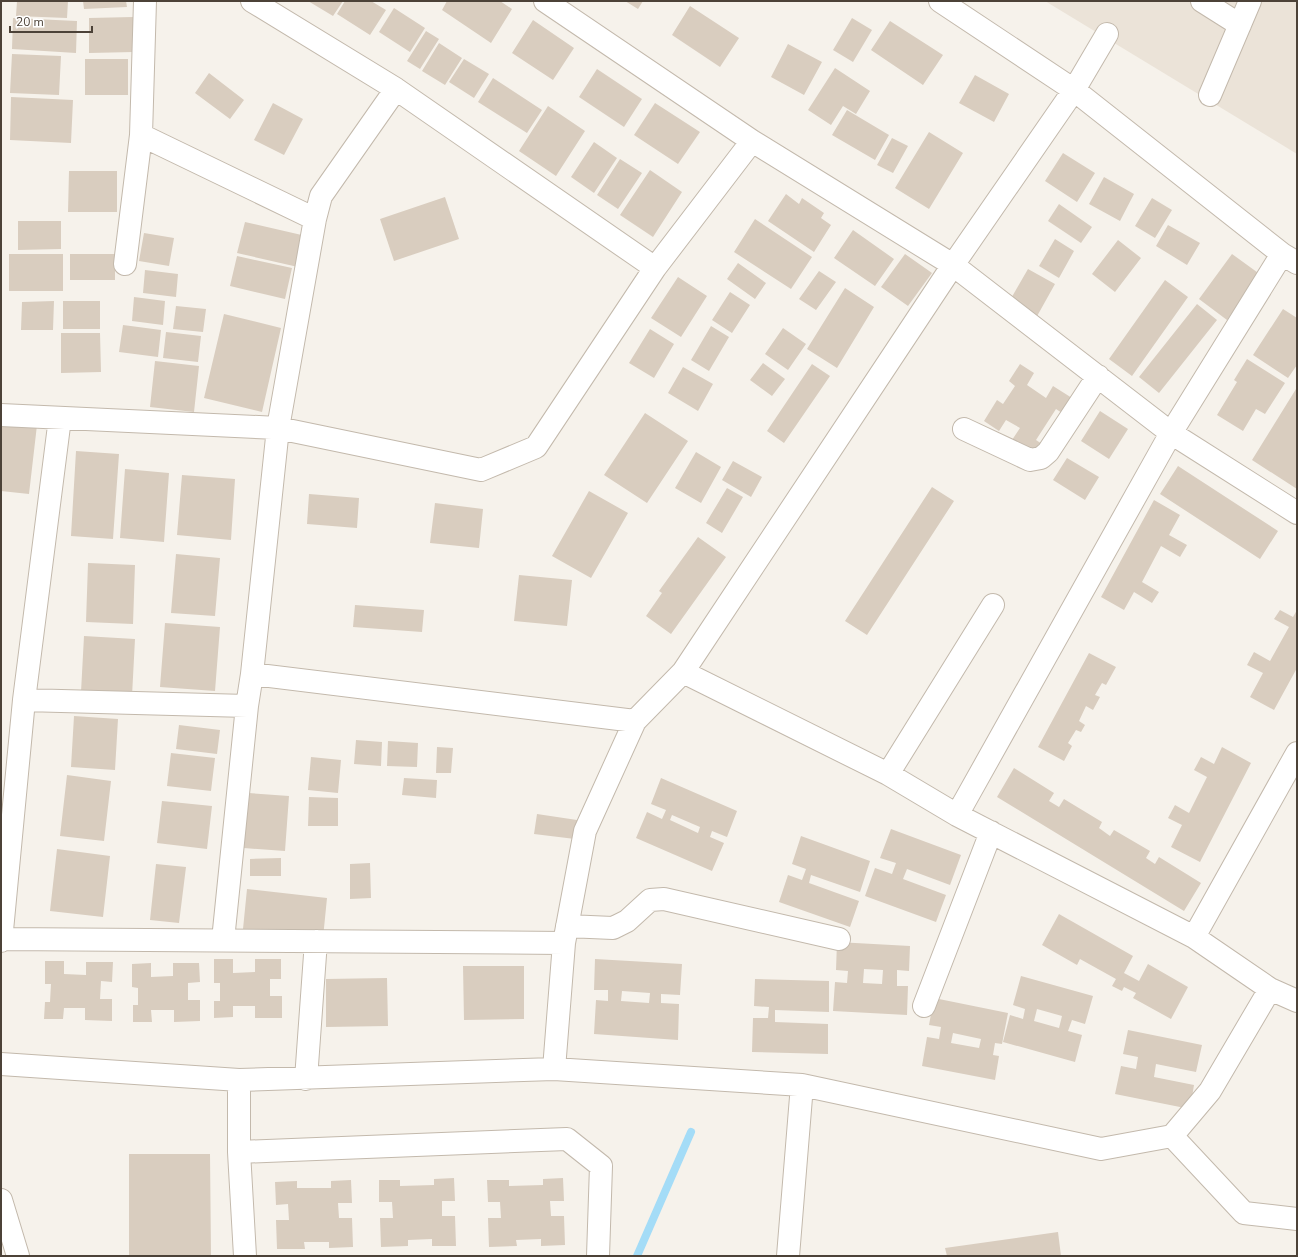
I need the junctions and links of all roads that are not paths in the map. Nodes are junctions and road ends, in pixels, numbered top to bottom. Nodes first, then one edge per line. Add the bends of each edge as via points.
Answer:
1 (145, 1) edge
2 (252, 1) edge
3 (545, 1) edge
4 (940, 1) edge
5 (1202, 1) edge
6 (1250, 1) edge
7 (1240, 25) junction
8 (1108, 34) dead end
9 (396, 89) junction
10 (1074, 90) junction
11 (1210, 96) dead end
12 (141, 136) junction
13 (752, 141) junction
14 (315, 219) junction
15 (1290, 258) edge
16 (125, 264) dead end
17 (953, 265) junction
18 (655, 268) junction
19 (1098, 376) junction
20 (1, 415) edge
21 (60, 418) junction
22 (278, 428) junction
23 (964, 429) dead end
24 (1171, 433) junction
25 (1297, 513) edge
26 (993, 605) dead end
27 (683, 672) junction
28 (252, 674) junction
29 (24, 700) junction
30 (247, 706) junction
31 (635, 720) junction
32 (1297, 753) edge
33 (888, 774) junction
34 (957, 815) junction
35 (991, 832) junction
36 (566, 935) junction
37 (1194, 937) junction
38 (839, 939) dead end
39 (2, 940) edge
40 (223, 940) junction
41 (316, 941) junction
42 (1270, 989) junction
43 (1297, 1001) edge
44 (924, 1006) dead end
45 (1, 1064) edge
46 (554, 1070) junction
47 (306, 1079) junction
48 (239, 1080) junction
49 (802, 1085) junction
50 (1172, 1136) junction
51 (239, 1152) junction
52 (1, 1200) edge
53 (1297, 1219) edge
54 (18, 1256) edge
55 (245, 1256) edge
56 (598, 1256) edge
57 (788, 1256) edge

1 - 12 street
2 - 9 street
3 - 13 street
4 - 10 street
5 - 7 street
6 - 7 street
7 - 11 street
8 - 10 street
9 - 14 street via 321,196
9 - 18 street
10 - 15 street
10 - 17 street
12 - 14 street
12 - 16 street
13 - 17 street
13 - 18 street
14 - 22 street
15 - 24 street
17 - 19 street
17 - 27 street
18 - 22 street via 536,447 481,470
19 - 23 street via 1048,452 1041,458 1030,460
19 - 24 street
20 - 21 street
21 - 22 street
21 - 29 street
22 - 28 street
24 - 25 street
24 - 34 street
26 - 33 street
27 - 31 street
27 - 33 street
28 - 30 street
28 - 31 street
29 - 30 street
29 - 39 street
30 - 40 street
31 - 36 street via 585,831
32 - 37 street
33 - 34 street
34 - 35 street
35 - 37 street
35 - 44 street
36 - 38 street via 613,928 627,922 650,900 664,899
36 - 41 street
36 - 46 street
37 - 42 street
39 - 40 street
40 - 41 street
41 - 47 street
42 - 43 street
42 - 50 street via 1210,1091
45 - 48 street
46 - 47 street
46 - 49 street
47 - 48 street
48 - 51 street
49 - 50 street via 1101,1149
49 - 57 street
50 - 53 street via 1244,1213
51 - 55 street
51 - 56 street via 567,1139 601,1166
52 - 54 street

